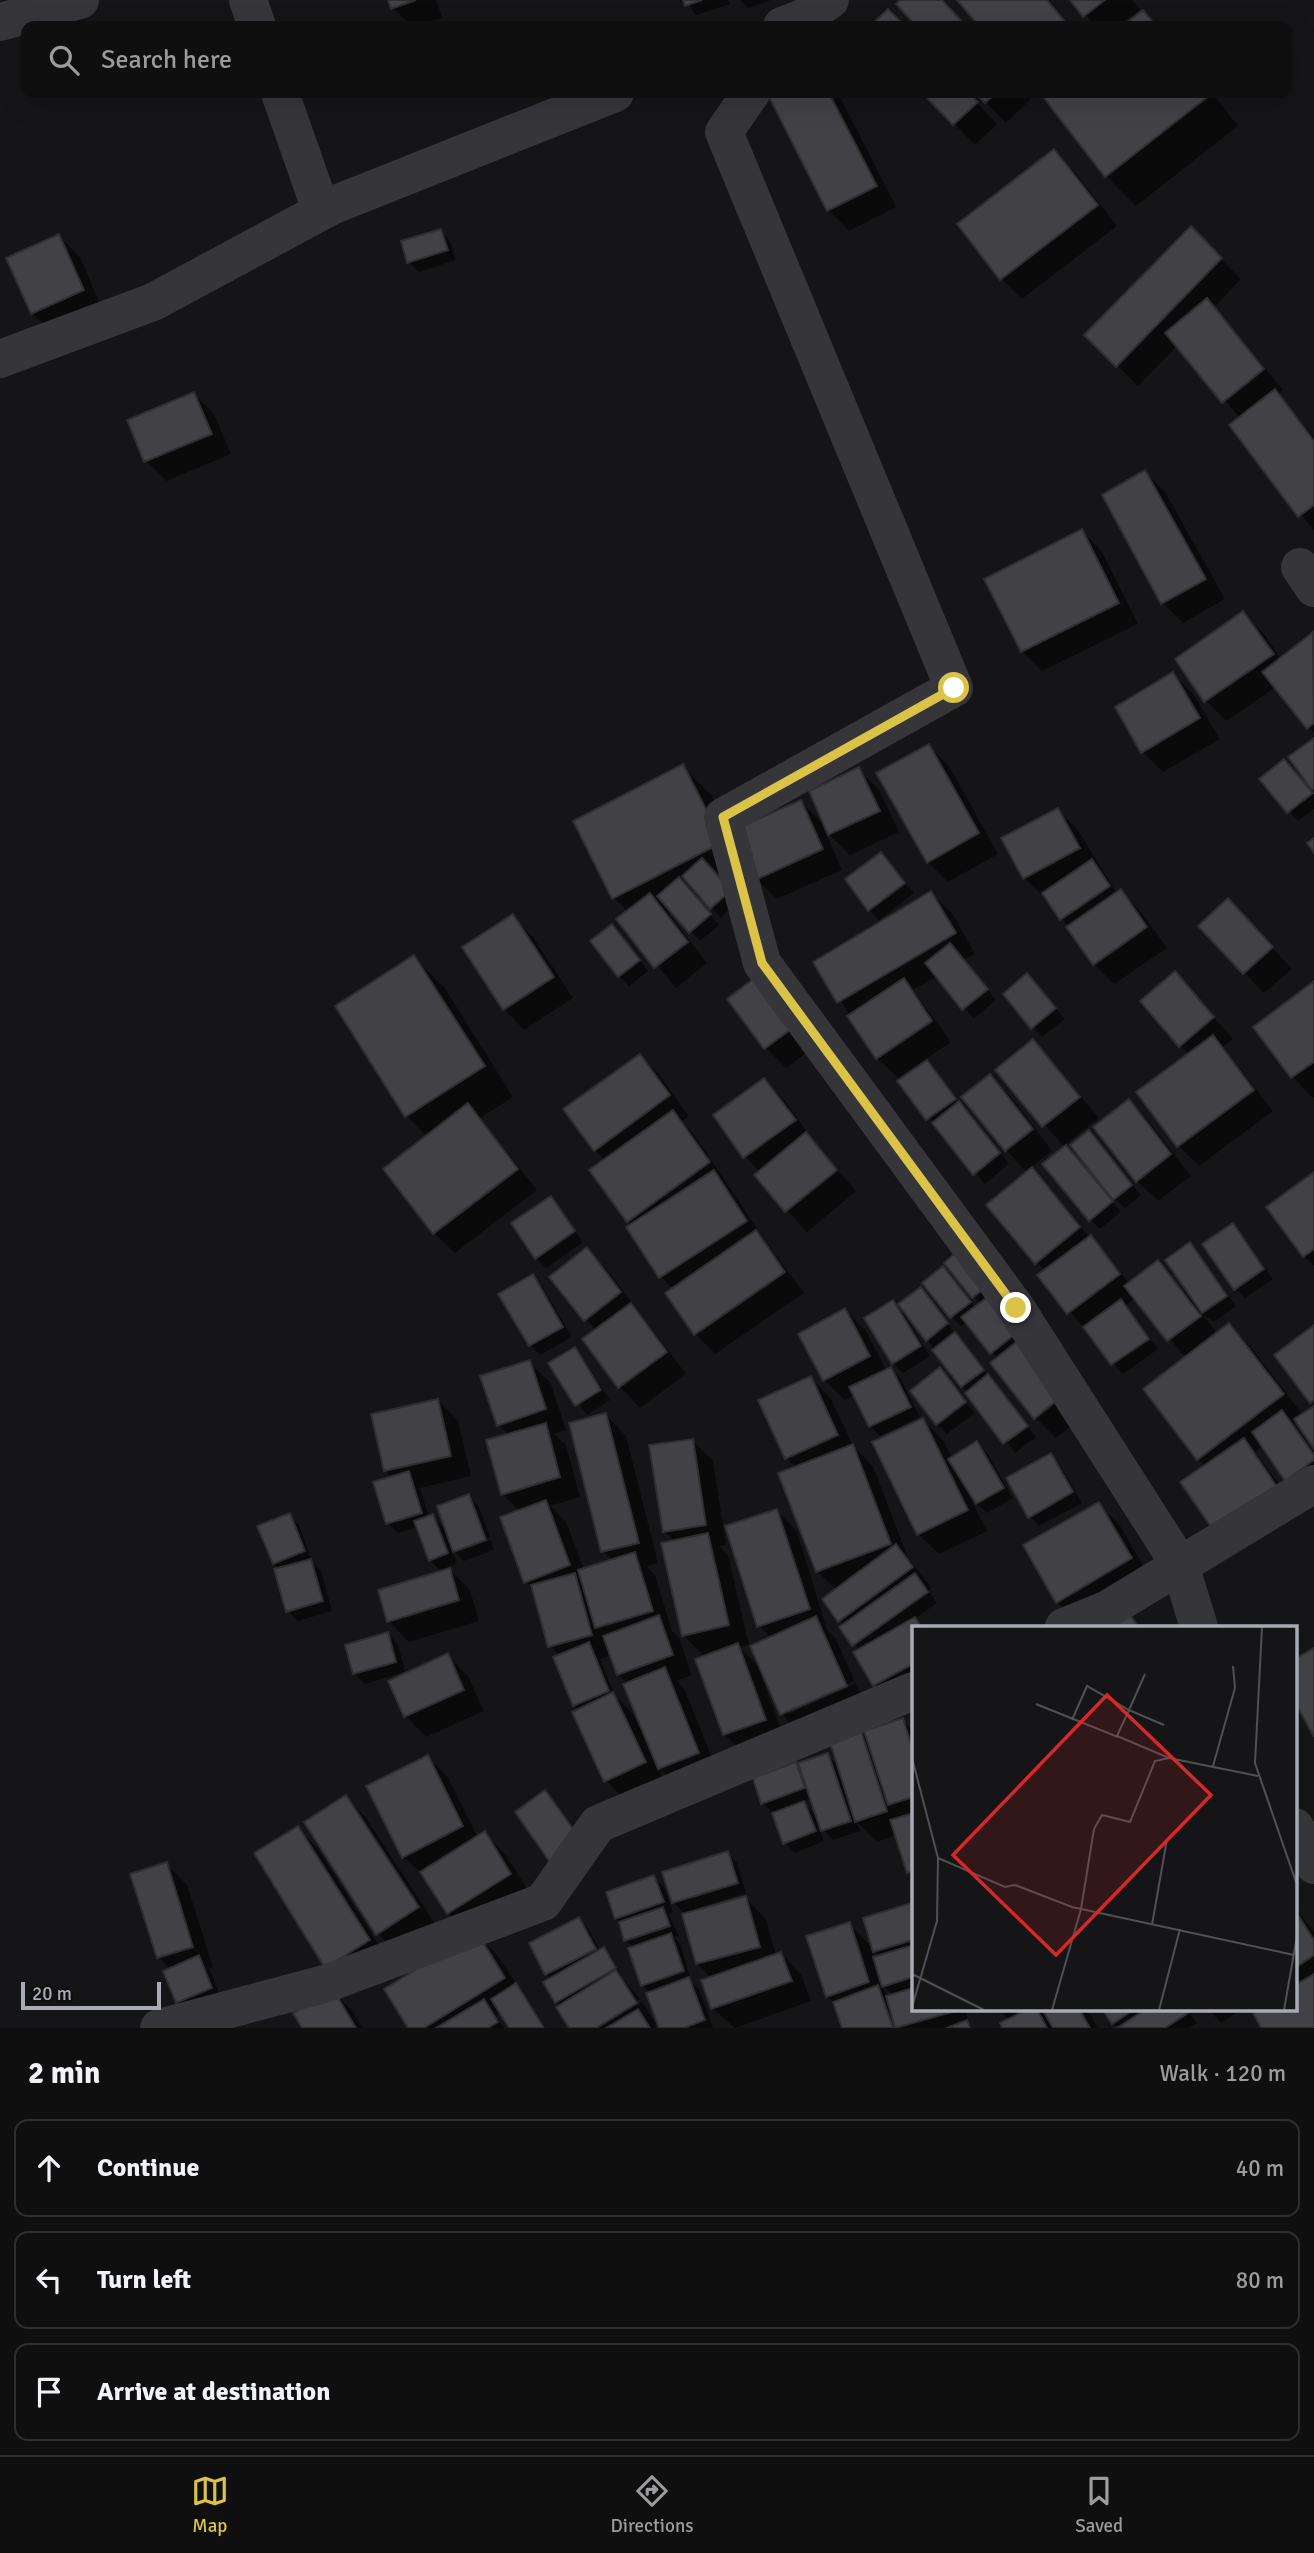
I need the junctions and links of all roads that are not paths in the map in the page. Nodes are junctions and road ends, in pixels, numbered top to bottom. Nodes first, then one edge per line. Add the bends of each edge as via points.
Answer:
1 (80, 0) edge
2 (248, 0) edge
3 (255, 21) edge
4 (0, 22) edge
5 (282, 98) edge
6 (602, 98) edge
7 (748, 98) edge
8 (337, 203) junction
9 (0, 359) edge
10 (1314, 1484) edge
11 (1180, 1565) junction
12 (1066, 1626) edge
13 (1199, 1626) edge
14 (912, 1691) edge
15 (1296, 1829) edge
16 (1314, 1865) edge
17 (159, 2028) edge

1 - 4 street
2 - 3 street
5 - 8 street via 320,210
6 - 8 street
7 - 11 street via 724,132 954,688 723,817 762,963 1016,1308
8 - 9 street via 153,302
10 - 11 street
11 - 12 street via 1108,1609
11 - 13 street
14 - 17 street via 597,1824 543,1902 328,1983
15 - 16 street

